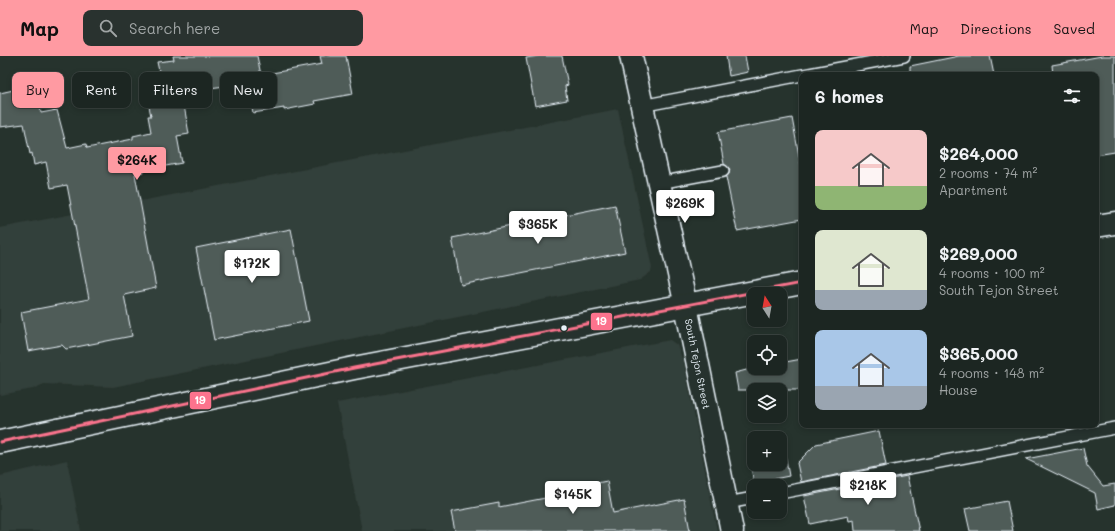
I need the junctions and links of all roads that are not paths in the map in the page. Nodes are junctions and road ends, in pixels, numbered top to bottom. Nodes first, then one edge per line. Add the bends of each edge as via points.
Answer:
1 (631, 56) edge
2 (904, 56) edge
3 (819, 72) edge
4 (799, 76) edge
5 (641, 106) junction
6 (723, 171) dead end
7 (659, 183) junction
8 (1115, 223) edge
9 (1099, 226) edge
10 (799, 284) edge
11 (686, 306) junction
12 (1115, 428) edge
13 (0, 442) edge
14 (787, 492) edge
15 (747, 499) edge
16 (726, 503) junction
17 (732, 531) edge

1 - 5 main road, South Tejon Street
2 - 3 lane
4 - 5 lane
5 - 7 main road, South Tejon Street
6 - 7 lane
7 - 11 main road, South Tejon Street
8 - 9 main road
10 - 11 main road
11 - 13 main road via 354,368
11 - 16 main road, South Tejon Street
12 - 14 lane
15 - 16 lane
16 - 17 main road, South Tejon Street

